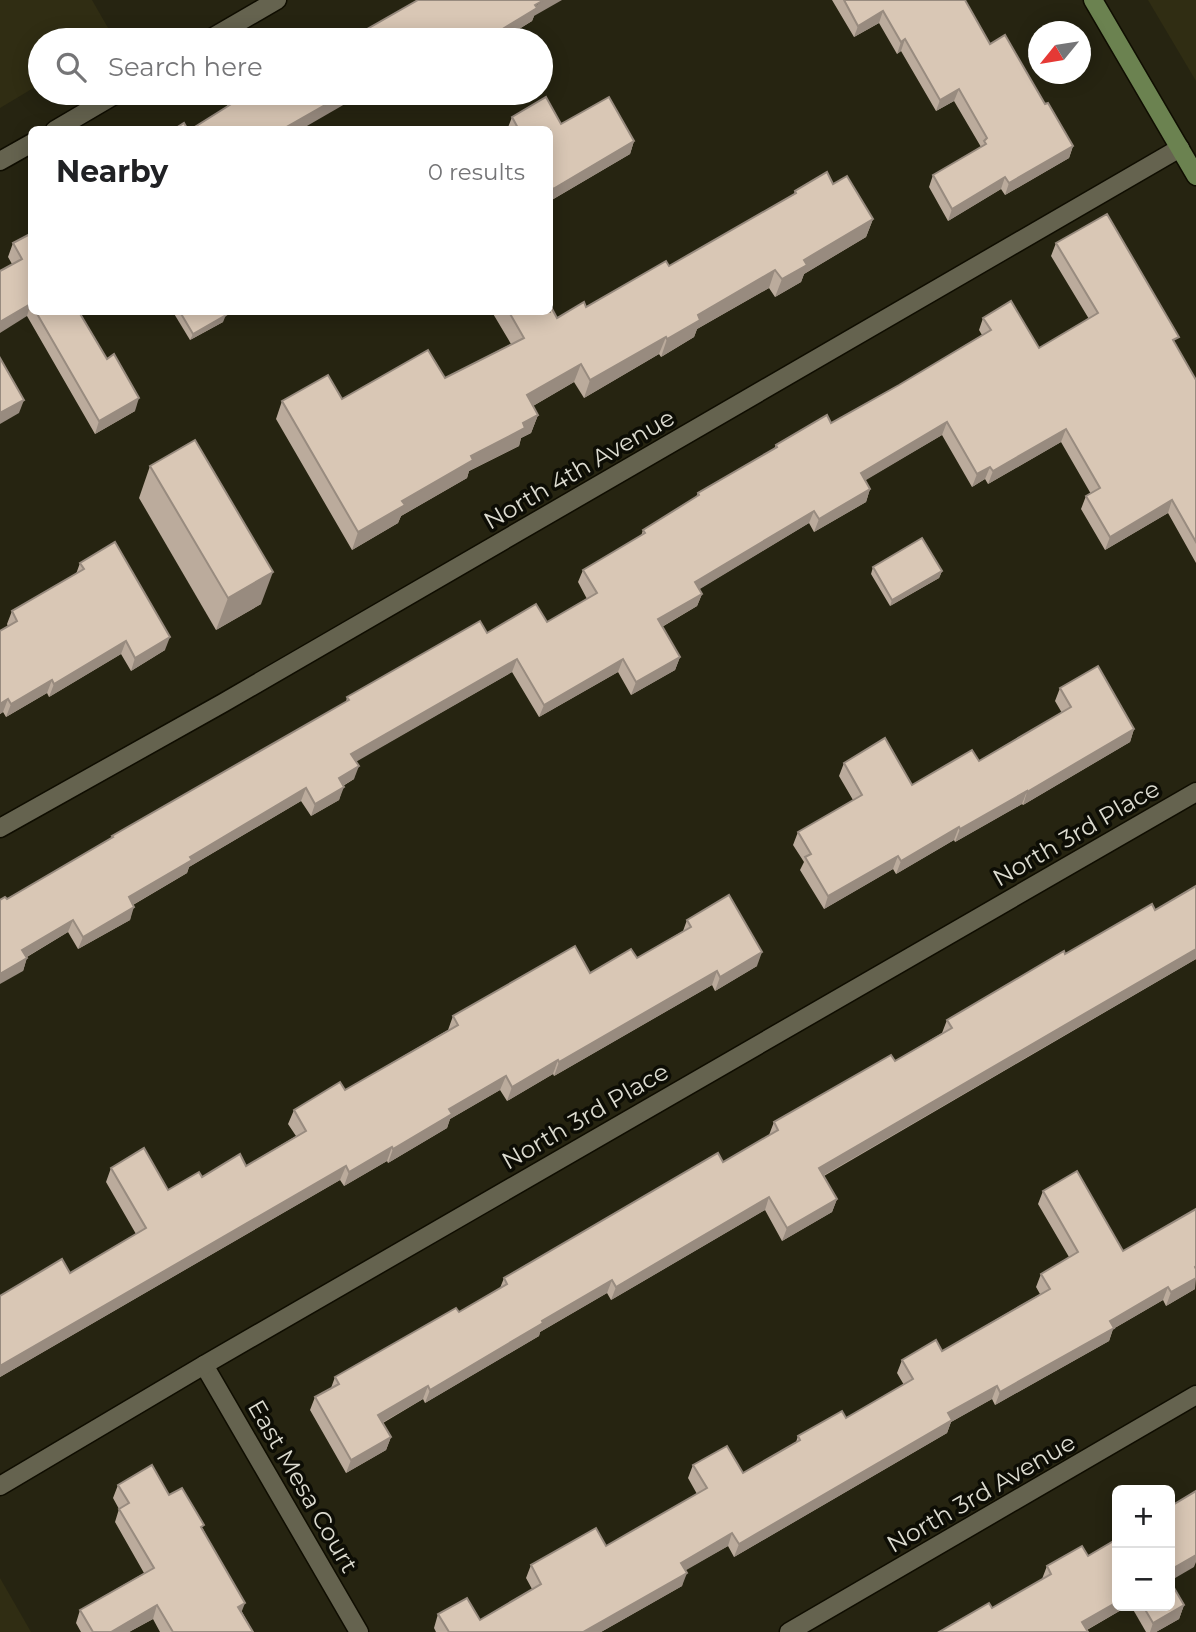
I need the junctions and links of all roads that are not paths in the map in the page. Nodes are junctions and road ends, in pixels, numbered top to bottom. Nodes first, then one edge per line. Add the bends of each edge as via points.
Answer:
1 (277, 0) edge
2 (1093, 0) edge
3 (229, 28) edge
4 (98, 105) edge
5 (62, 126) edge
6 (28, 145) edge
7 (1180, 148) junction
8 (0, 161) edge
9 (1196, 176) edge
10 (1196, 792) edge
11 (0, 828) edge
12 (204, 1365) junction
13 (1196, 1395) edge
14 (0, 1486) edge
15 (359, 1632) edge
16 (789, 1632) edge

1 - 3 street
2 - 7 street
4 - 5 street
6 - 8 street
7 - 9 street
7 - 11 street, North 4th Avenue
10 - 12 street, North 3rd Place
12 - 14 street, North 3rd Place
12 - 15 street, East Mesa Court
13 - 16 street, North 3rd Avenue

